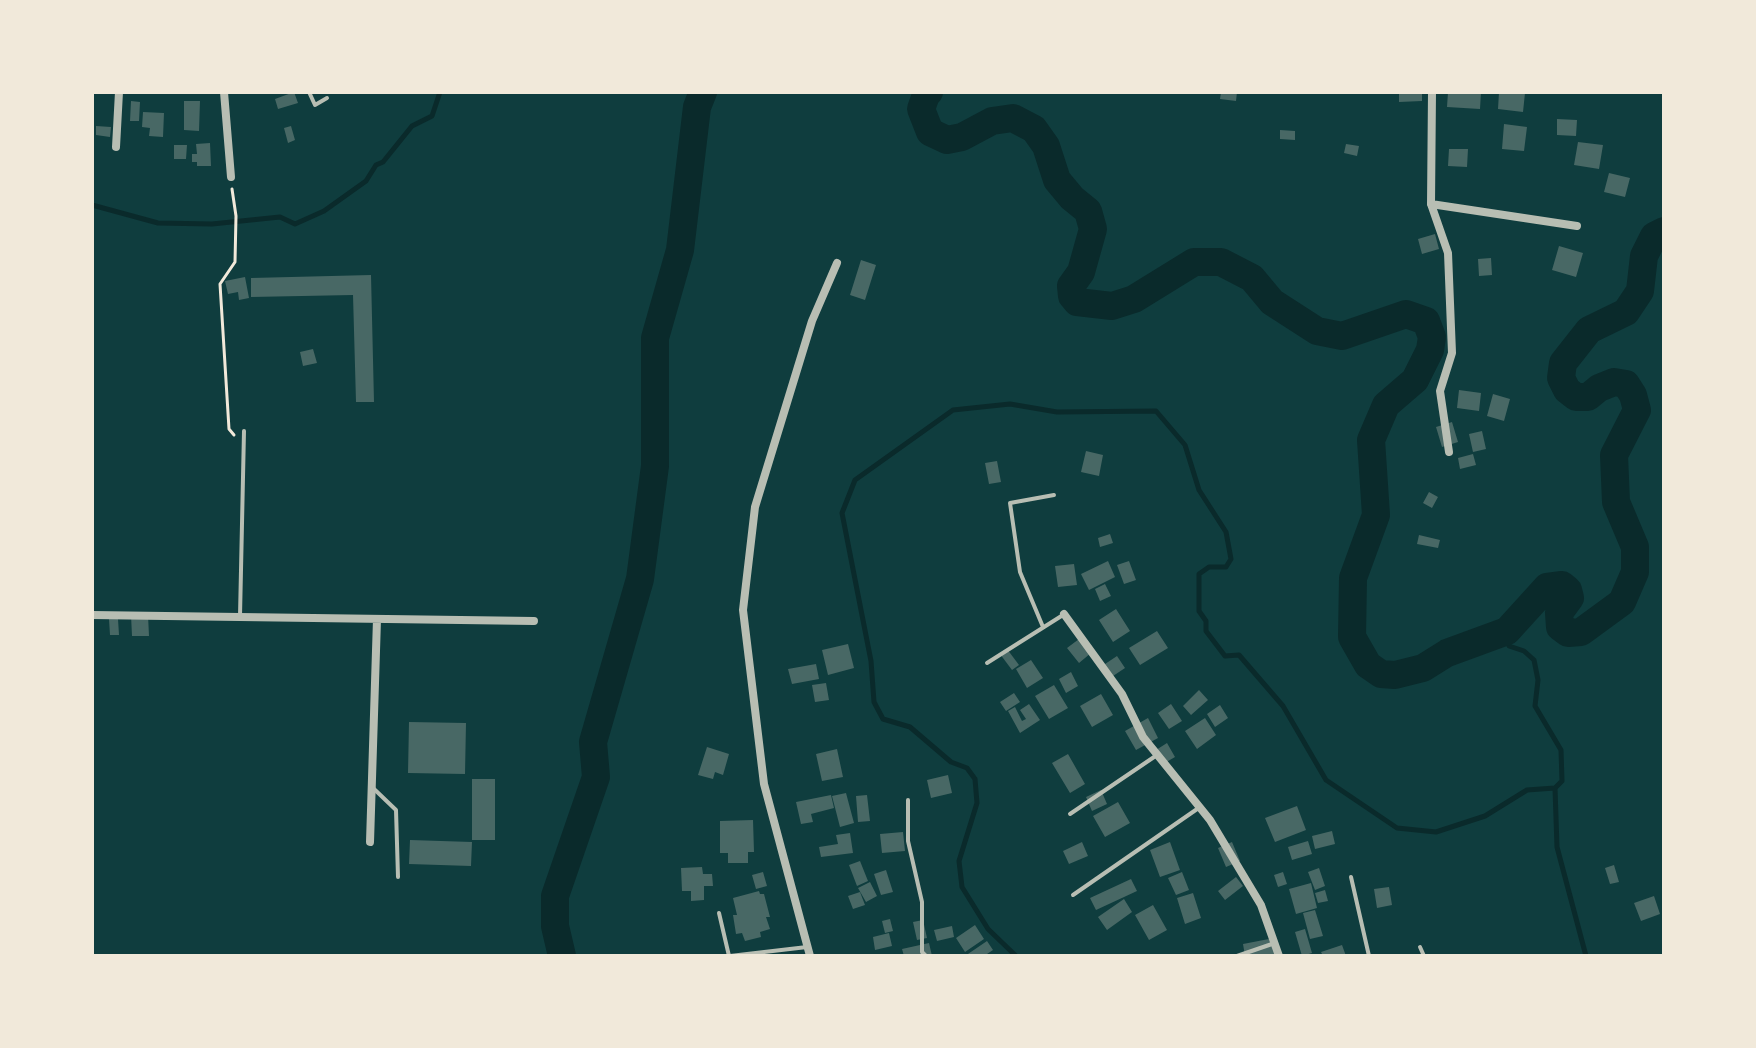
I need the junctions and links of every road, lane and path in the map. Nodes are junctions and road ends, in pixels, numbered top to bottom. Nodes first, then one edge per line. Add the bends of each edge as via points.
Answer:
1 (119, 92) edge
2 (224, 92) edge
3 (309, 92) edge
4 (1432, 92) edge
5 (327, 98) dead end
6 (116, 147) dead end
7 (231, 177) joint
8 (1431, 204) junction
9 (1577, 226) dead end
10 (837, 263) dead end
11 (244, 431) dead end
12 (243, 447) junction
13 (1449, 452) dead end
14 (1054, 495) dead end
15 (1064, 614) joint
16 (92, 615) edge
17 (240, 617) junction
18 (377, 619) junction
19 (534, 621) dead end
20 (1043, 627) junction
21 (987, 663) dead end
22 (1157, 755) junction
23 (371, 786) junction
24 (908, 800) dead end
25 (1200, 807) junction
26 (1070, 814) dead end
27 (370, 842) dead end
28 (398, 877) dead end
29 (1351, 877) dead end
30 (1073, 895) dead end
31 (719, 913) dead end
32 (1275, 943) junction
33 (1420, 947) dead end
34 (808, 951) edge
35 (730, 956) edge
36 (926, 956) edge
37 (1237, 956) edge
38 (1279, 956) edge
39 (1369, 956) edge
40 (1424, 956) edge

1 - 6 street
2 - 7 street
3 - 5 lane via 315,105
4 - 8 street
7 - 12 path via 235,262 220,284 229,429
8 - 9 street
8 - 13 street via 1448,253 1452,353 1440,391
10 - 34 street via 812,321 755,507 743,610 764,784
11 - 12 lane
12 - 17 lane
14 - 20 lane via 1010,503 1020,572
15 - 20 lane
15 - 22 street via 1122,694
16 - 17 street
17 - 18 street
18 - 19 street
18 - 23 street
20 - 21 lane
22 - 25 street
22 - 26 lane
23 - 27 street
23 - 28 lane via 396,810
24 - 36 lane via 908,841 922,902
25 - 30 lane
25 - 32 street via 1261,905
29 - 39 lane
31 - 35 lane
32 - 37 lane
32 - 38 street
33 - 40 lane
34 - 35 lane

